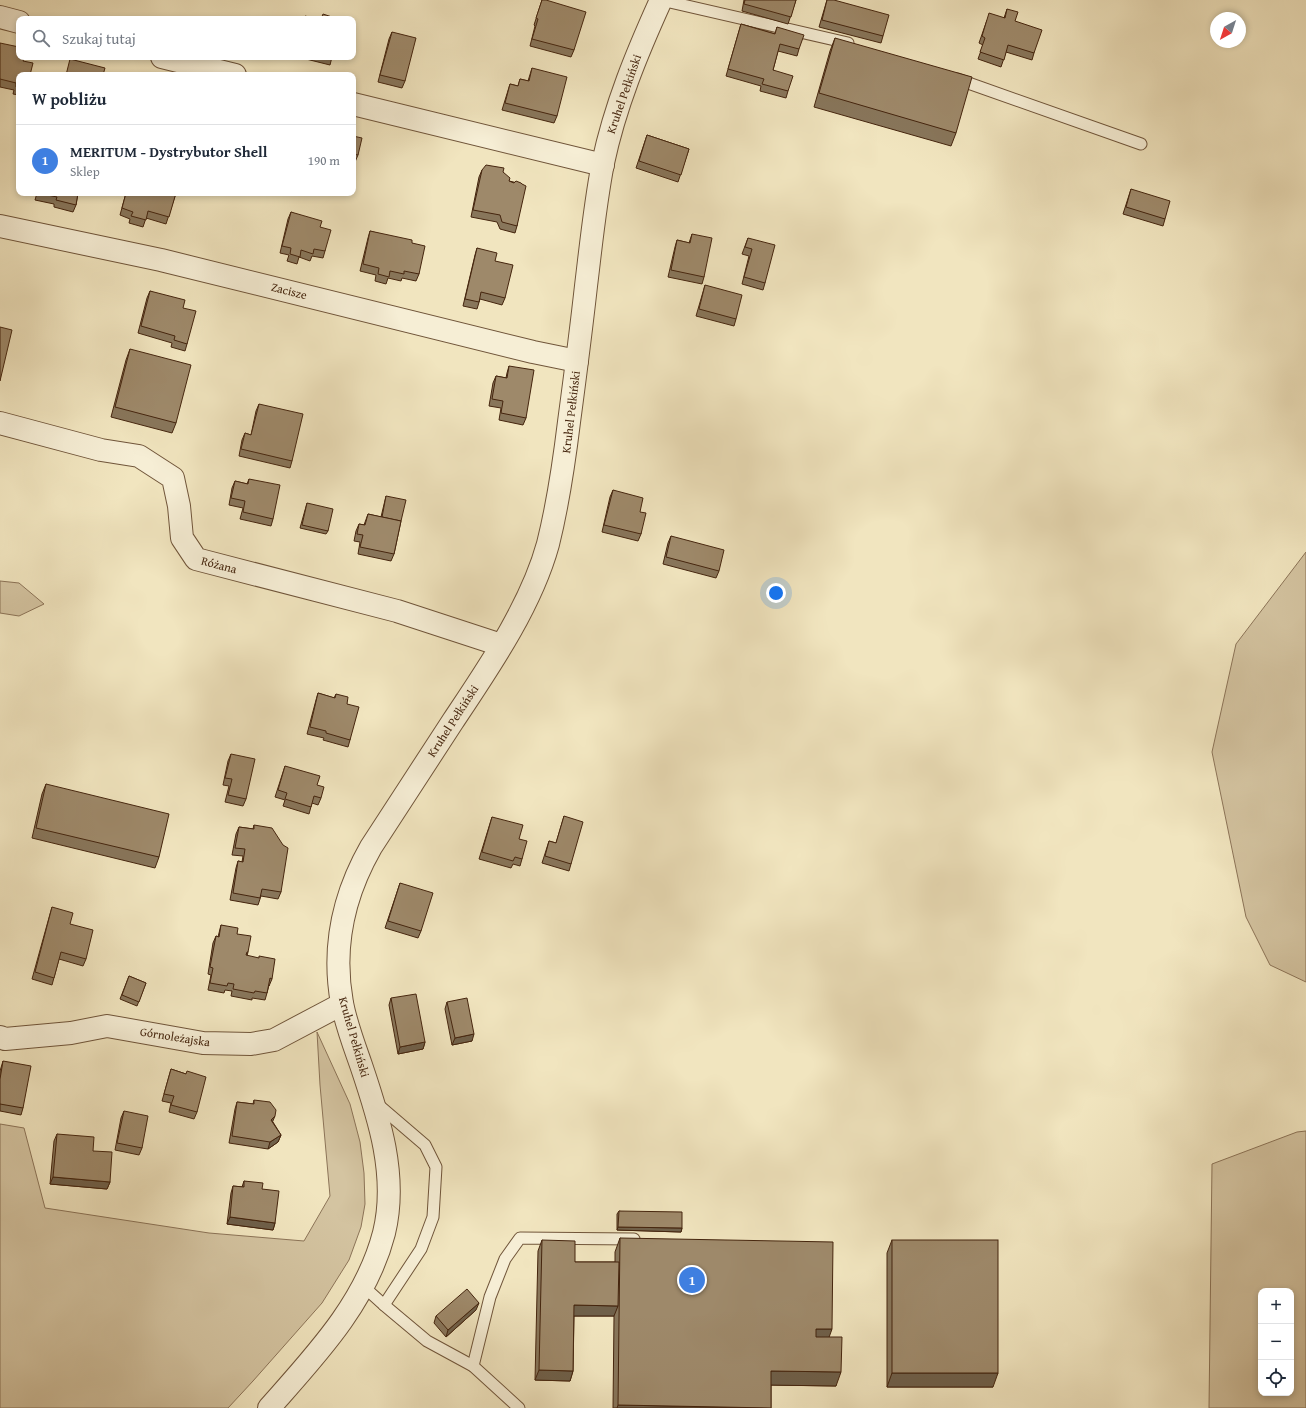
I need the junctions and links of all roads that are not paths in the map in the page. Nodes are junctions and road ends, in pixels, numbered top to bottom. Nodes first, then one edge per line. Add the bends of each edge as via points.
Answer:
1 (661, 0) edge
2 (0, 18) edge
3 (16, 21) edge
4 (860, 46) edge
5 (174, 60) edge
6 (223, 72) edge
7 (949, 76) edge
8 (356, 105) edge
9 (1141, 144) dead end
10 (603, 165) junction
11 (0, 226) edge
12 (577, 361) junction
13 (0, 423) edge
14 (501, 645) junction
15 (342, 1004) junction
16 (0, 1037) edge
17 (373, 1100) junction
18 (648, 1240) edge
19 (363, 1286) junction
20 (384, 1305) junction
21 (473, 1366) junction
22 (269, 1408) edge
23 (519, 1408) edge

1 - 4 lane
1 - 10 street, Kruhel Pełkiński via 622,93
2 - 3 street
5 - 6 street
7 - 9 lane
8 - 10 street
10 - 12 street, Kruhel Pełkiński
11 - 12 street, Zacisze via 161,260
12 - 14 street, Kruhel Pełkiński via 558,502 547,545 526,601
13 - 14 street, Różana via 101,450 139,456 173,478 182,538 196,559 397,611
14 - 15 street, Kruhel Pełkiński via 371,847 357,874 345,906 339,945
15 - 16 street, Górnoleżajska via 274,1040 251,1044 203,1043 107,1026 71,1033 5,1039
15 - 17 street, Kruhel Pełkiński
17 - 19 street, Kruhel Pełkiński via 388,1172 387,1212 384,1233
17 - 20 lane via 425,1145 436,1167 433,1217 421,1249
18 - 21 lane via 520,1238 505,1259 490,1297
19 - 20 lane
19 - 22 street, Kruhel Pełkiński via 332,1334
20 - 21 lane via 427,1341
21 - 23 lane

